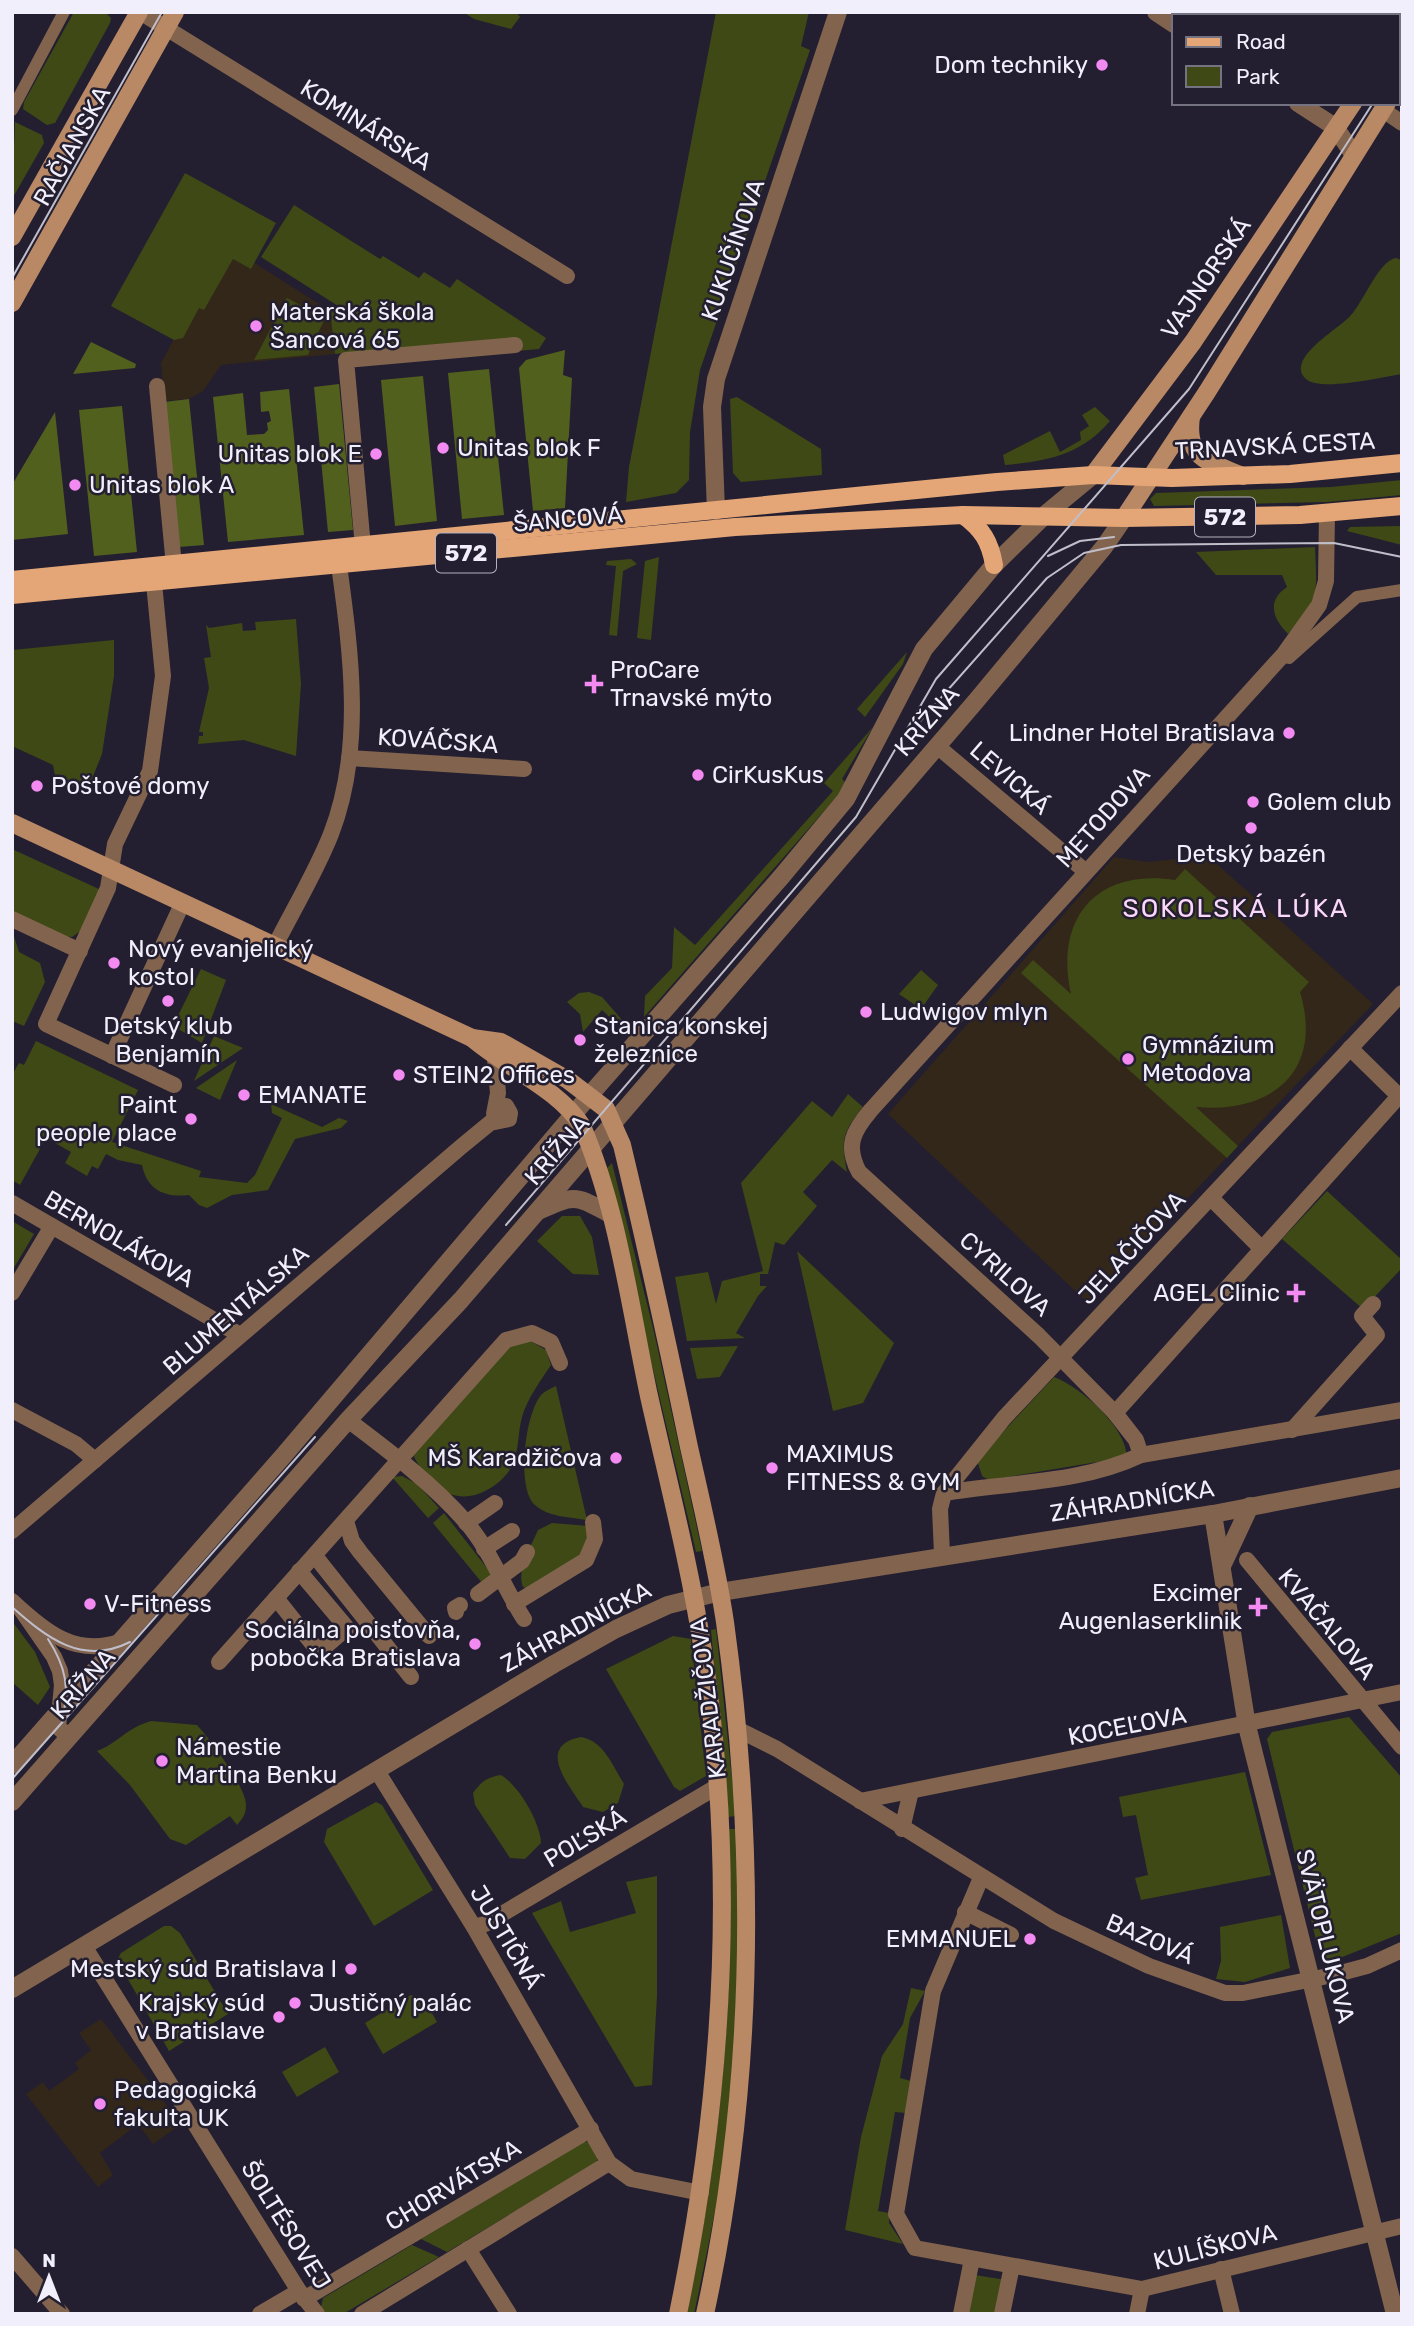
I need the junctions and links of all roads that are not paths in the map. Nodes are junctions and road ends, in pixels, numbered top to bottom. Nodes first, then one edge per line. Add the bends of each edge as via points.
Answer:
1 (64, 12) edge
2 (140, 12) edge
3 (838, 12) edge
4 (171, 20) edge
5 (1301, 105) edge
6 (1352, 105) edge
7 (1385, 107) edge
8 (12, 110) edge
9 (1402, 122) edge
10 (1335, 127) junction
11 (1354, 155) junction
12 (12, 237) edge
13 (567, 276) dead end
14 (12, 303) edge
15 (515, 345) dead end
16 (157, 386) dead end
17 (1191, 417) junction
18 (1402, 463) edge
19 (1093, 474) junction
20 (1243, 476) junction
21 (1152, 477) junction
22 (1402, 506) edge
23 (716, 510) junction
24 (1046, 514) junction
25 (1327, 514) junction
26 (963, 515) junction
27 (1124, 517) junction
28 (363, 547) junction
29 (340, 565) junction
30 (994, 565) junction
31 (174, 566) junction
32 (12, 580) edge
33 (154, 583) junction
34 (1402, 590) edge
35 (12, 595) edge
36 (1289, 659) dead end
37 (937, 746) junction
38 (349, 758) junction
39 (524, 769) dead end
40 (12, 823) edge
41 (109, 868) junction
42 (1085, 871) junction
43 (183, 902) junction
44 (12, 919) edge
45 (276, 944) junction
46 (80, 951) junction
47 (1402, 993) edge
48 (472, 1038) junction
49 (1350, 1048) junction
50 (112, 1056) junction
51 (495, 1059) junction
52 (174, 1085) dead end
53 (589, 1096) junction
54 (1400, 1097) edge
55 (575, 1114) junction
56 (613, 1122) junction
57 (857, 1126) joint
58 (590, 1147) junction
59 (1211, 1198) junction
60 (12, 1203) edge
61 (535, 1212) junction
62 (610, 1214) junction
63 (52, 1226) junction
64 (1262, 1249) junction
65 (12, 1293) edge
66 (1373, 1304) dead end
67 (240, 1335) junction
68 (1059, 1359) junction
69 (560, 1363) dead end
70 (12, 1410) edge
71 (1402, 1410) edge
72 (1115, 1413) junction
73 (348, 1420) junction
74 (1292, 1430) junction
75 (1141, 1455) junction
76 (400, 1459) junction
77 (95, 1460) junction
78 (1402, 1478) edge
79 (944, 1493) junction
80 (495, 1503) dead end
81 (1250, 1506) junction
82 (1213, 1514) junction
83 (346, 1521) junction
84 (593, 1522) dead end
85 (466, 1523) junction
86 (12, 1531) edge
87 (512, 1531) dead end
88 (484, 1549) junction
89 (527, 1552) dead end
90 (942, 1554) junction
91 (315, 1556) junction
92 (1248, 1560) dead end
93 (1222, 1566) junction
94 (299, 1571) junction
95 (502, 1577) junction
96 (720, 1592) junction
97 (478, 1594) dead end
98 (276, 1598) junction
99 (694, 1598) junction
100 (514, 1604) junction
101 (17, 1606) edge
102 (524, 1619) dead end
103 (429, 1636) dead end
104 (122, 1641) junction
105 (219, 1662) dead end
106 (411, 1677) dead end
107 (1402, 1692) edge
108 (1361, 1700) junction
109 (59, 1712) junction
110 (1247, 1726) junction
111 (737, 1729) junction
112 (69, 1737) junction
113 (1402, 1747) edge
114 (12, 1765) edge
115 (377, 1771) junction
116 (718, 1786) junction
117 (911, 1791) junction
118 (860, 1801) junction
119 (12, 1802) edge
120 (902, 1829) junction
121 (981, 1878) junction
122 (965, 1912) junction
123 (474, 1927) junction
124 (1011, 1935) dead end
125 (84, 1946) junction
126 (1402, 1950) edge
127 (1311, 1980) junction
128 (12, 1989) edge
129 (590, 2129) junction
130 (610, 2163) junction
131 (701, 2193) junction
132 (1402, 2226) edge
133 (1375, 2232) junction
134 (468, 2249) junction
135 (12, 2256) edge
136 (972, 2259) junction
137 (1012, 2266) junction
138 (1221, 2269) junction
139 (1142, 2289) junction
140 (302, 2295) junction
141 (62, 2314) edge
142 (260, 2314) edge
143 (317, 2314) edge
144 (362, 2314) edge
145 (509, 2314) edge
146 (678, 2314) edge
147 (705, 2314) edge
148 (961, 2314) edge
149 (1002, 2314) edge
150 (1137, 2314) edge
151 (1232, 2314) edge
152 (1395, 2314) edge

1 - 8 street
2 - 4 street, KOMINÁRSKA
2 - 12 main road, RAČIANSKA
3 - 23 street, KUKUČÍNOVA via 716,379 712,407
4 - 13 street, KOMINÁRSKA
4 - 14 main road, RAČIANSKA
5 - 10 street
6 - 10 main road, VAJNORSKÁ
7 - 9 street
7 - 11 main road
10 - 11 street
10 - 19 main road, VAJNORSKÁ via 1207,323
11 - 17 main road
15 - 28 street via 346,360
16 - 31 street
17 - 20 main road via 1189,439 1196,453
17 - 21 main road
18 - 20 main road, TRNAVSKÁ CESTA / 572
19 - 21 main road, 572
19 - 23 main road, ŠANCOVÁ / 572
19 - 24 street, KRÍŽNA
20 - 21 main road, TRNAVSKÁ CESTA / 572
21 - 27 main road
22 - 25 main road, 572
23 - 28 main road, ŠANCOVÁ / 572
24 - 26 main road, ŠANCOVÁ / 572
24 - 27 main road, 572
24 - 30 street, KRÍŽNA
25 - 27 main road, 572
25 - 42 street, METODOVA via 1325,581 1319,605 1284,654
26 - 29 main road, ŠANCOVÁ / 572 via 734,527
26 - 30 main road via 981,528
27 - 37 street, KRÍŽNA
28 - 31 main road, ŠANCOVÁ / 572
29 - 33 main road, ŠANCOVÁ / 572
29 - 38 street via 352,684
30 - 53 street, KRÍŽNA via 924,649 846,799
31 - 32 main road, ŠANCOVÁ / 572
33 - 35 main road, ŠANCOVÁ / 572
33 - 41 street via 163,677 150,771 115,844
34 - 36 street via 1357,597
37 - 42 street, LEVICKÁ
37 - 56 street, KRÍŽNA
38 - 39 street, KOVÁČSKA
38 - 45 street via 331,835
40 - 41 main road
41 - 43 main road
41 - 46 street via 108,888
42 - 57 street, METODOVA
43 - 45 main road
43 - 50 street
44 - 46 street
45 - 48 main road
46 - 50 street via 46,1024
47 - 49 street, JELAČIČOVA
48 - 51 main road
48 - 53 main road, KARADŽIČOVA via 511,1048
49 - 54 street
49 - 59 street, JELAČIČOVA
50 - 52 street
51 - 55 main road
51 - 67 street, BLUMENTÁLSKA via 497,1107 506,1107 509,1119 490,1123
53 - 55 street, KRÍŽNA
53 - 56 main road, KARADŽIČOVA via 606,1109
54 - 64 street
55 - 58 main road, KARADŽIČOVA
55 - 104 street, KRÍŽNA
56 - 58 street, KRÍŽNA
56 - 96 main road, KARADŽIČOVA via 659,1301
57 - 68 street, CYRILOVA via 851,1152 859,1172 1040,1336
58 - 61 street, KRÍŽNA
58 - 62 main road, KARADŽIČOVA
59 - 64 street
59 - 68 street, JELAČIČOVA
60 - 63 street, BERNOLÁKOVA
61 - 62 street via 579,1198
61 - 73 street, KRÍŽNA via 461,1300
62 - 99 main road, KARADŽIČOVA
63 - 65 street
63 - 67 street, BERNOLÁKOVA
64 - 72 street
66 - 74 street via 1362,1316 1377,1335
67 - 77 street, BLUMENTÁLSKA
68 - 72 street, CYRILOVA
68 - 79 street, JELAČIČOVA
69 - 76 street via 551,1342 532,1333 506,1340
70 - 77 street via 76,1444
71 - 74 street
72 - 75 street, CYRILOVA via 1136,1440
73 - 76 street
73 - 112 street, KRÍŽNA
74 - 75 street
75 - 79 street via 1079,1474
76 - 83 street
76 - 85 street
77 - 86 street, BLUMENTÁLSKA
78 - 81 street, ZÁHRADNÍCKA
79 - 90 street
80 - 85 street
81 - 82 street, ZÁHRADNÍCKA
81 - 93 street
82 - 90 street, ZÁHRADNÍCKA
82 - 93 street, SVÄTOPLUKOVA
83 - 91 street
83 - 103 street via 352,1541
84 - 100 street via 595,1539 586,1560
85 - 88 street
87 - 88 street
88 - 95 street
89 - 95 street
90 - 96 street, ZÁHRADNÍCKA
91 - 94 street
91 - 106 street
92 - 108 street, KVAČALOVA
93 - 110 street, SVÄTOPLUKOVA
94 - 98 street
94 - 98 street via 346,1628 319,1652
95 - 97 street
95 - 100 street
96 - 99 street, ZÁHRADNÍCKA
96 - 111 main road, KARADŽIČOVA
98 - 105 street
99 - 115 street, ZÁHRADNÍCKA via 668,1605 598,1638
99 - 116 main road, KARADŽIČOVA
100 - 102 street
101 - 104 street via 70,1645 93,1648
101 - 109 street via 58,1667 62,1683
104 - 109 street, KRÍŽNA
107 - 108 street, KOCEĽOVA
108 - 110 street, KOCEĽOVA
108 - 113 street, KVAČALOVA
109 - 112 street via 58,1727
109 - 114 street, KRÍŽNA
110 - 117 street, KOCEĽOVA
110 - 127 street, SVÄTOPLUKOVA
111 - 118 street, BAZOVÁ
111 - 147 main road, KARADŽIČOVA via 748,1863 747,1987 734,2148
112 - 119 street, KRÍŽNA
115 - 123 street, JUSTIČNÁ
115 - 125 street, ZÁHRADNÍCKA
116 - 123 street, POĽSKÁ
116 - 131 main road, KARADŽIČOVA via 722,1971
117 - 118 street, KOCEĽOVA
117 - 120 street
118 - 120 street, BAZOVÁ
120 - 121 street, BAZOVÁ
121 - 122 street
121 - 127 street, BAZOVÁ via 1110,1948 1225,1993
122 - 124 street
122 - 136 street, KULÍŠKOVA via 933,1991 896,2214 915,2248
123 - 129 street, JUSTIČNÁ
125 - 128 street, ZÁHRADNÍCKA
125 - 140 street, ŠOLTÉSOVEJ
126 - 127 street, BAZOVÁ via 1367,1966
127 - 133 street, SVÄTOPLUKOVA
129 - 130 street
129 - 140 street, CHORVÁTSKA
130 - 131 street via 635,2181
130 - 134 street
131 - 146 main road, KARADŽIČOVA
132 - 133 street, KULÍŠKOVA
133 - 138 street, KULÍŠKOVA
133 - 152 street, SVÄTOPLUKOVA
134 - 144 street
134 - 145 street
135 - 141 street
136 - 137 street, KULÍŠKOVA
136 - 148 street
137 - 139 street, KULÍŠKOVA
137 - 149 street
138 - 139 street, KULÍŠKOVA
138 - 151 street
139 - 150 street
140 - 142 street, CHORVÁTSKA
140 - 143 street, ŠOLTÉSOVEJ

